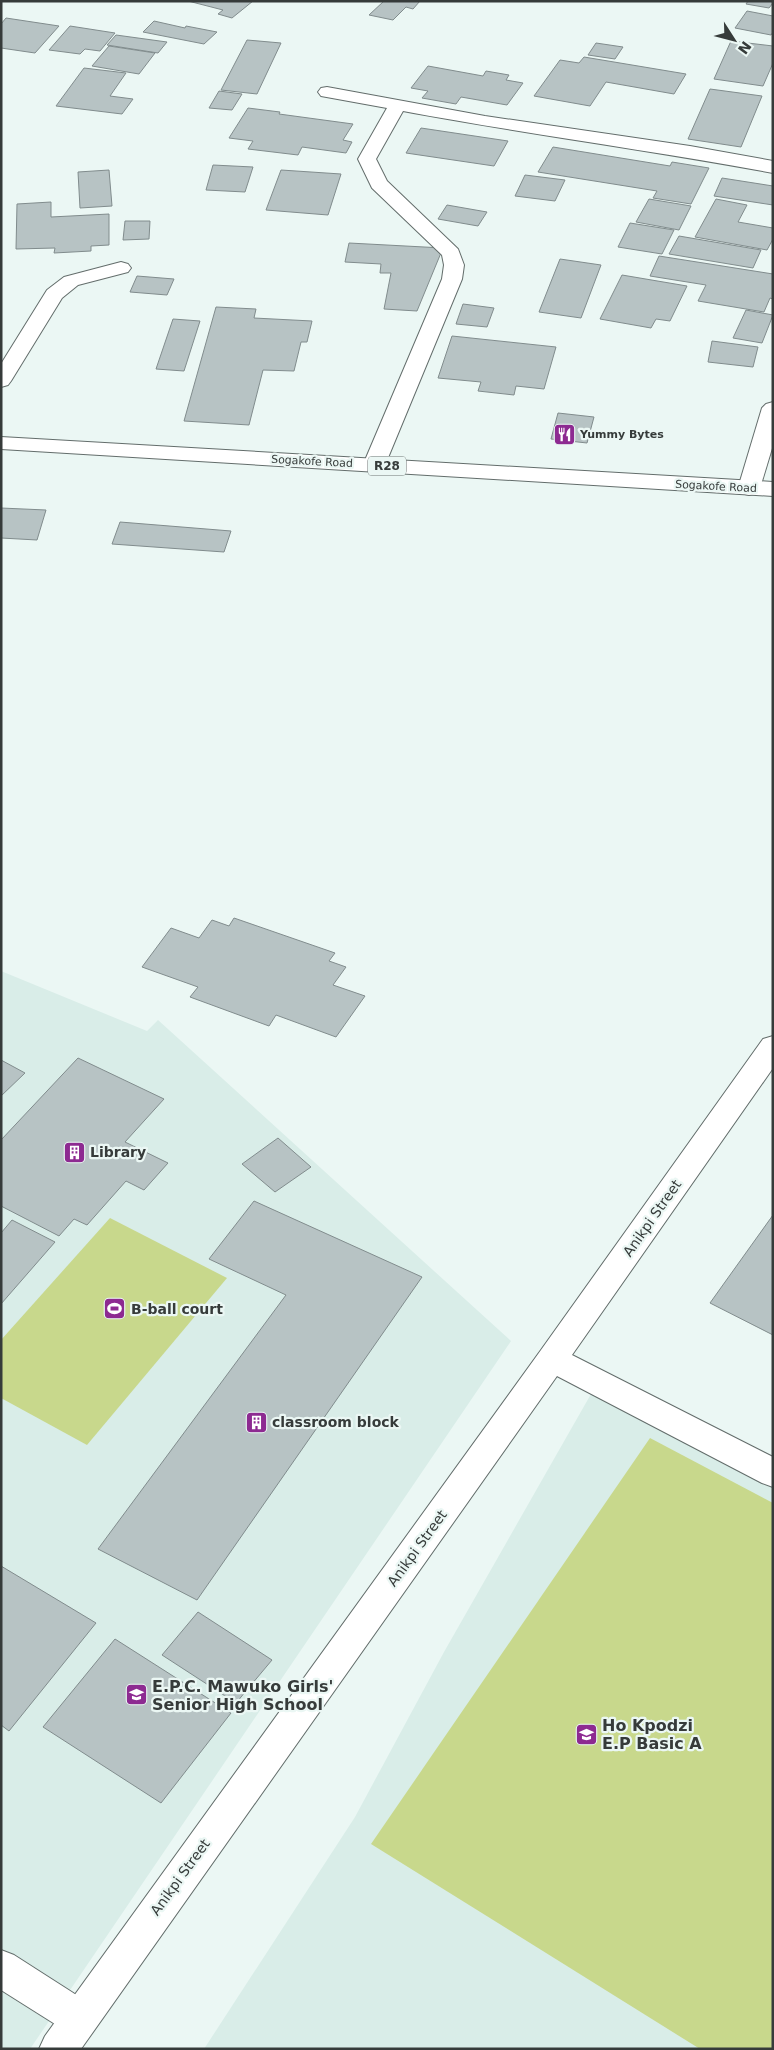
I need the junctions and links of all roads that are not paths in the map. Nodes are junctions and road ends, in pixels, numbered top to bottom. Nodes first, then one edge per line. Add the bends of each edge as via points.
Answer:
1 (327, 92) dead end
2 (398, 105) junction
3 (773, 167) edge
4 (121, 268) dead end
5 (1, 381) edge
6 (773, 408) edge
7 (1, 443) edge
8 (374, 465) junction
9 (749, 488) junction
10 (773, 489) edge
11 (773, 1046) edge
12 (552, 1359) junction
13 (773, 1473) edge
14 (1, 1968) edge
15 (79, 2018) junction
16 (58, 2049) edge

1 - 2 street
2 - 3 street
2 - 8 street via 367,159 379,184 451,252 454,265 452,279
4 - 5 street via 71,281 54,294
6 - 9 street
7 - 8 street, Sogakofe Road / R28
8 - 9 street, Sogakofe Road / R28
9 - 10 street, Sogakofe Road / R28
11 - 12 street, Anikpi Street
12 - 13 street
12 - 15 street, Anikpi Street
14 - 15 street
15 - 16 street, Anikpi Street

